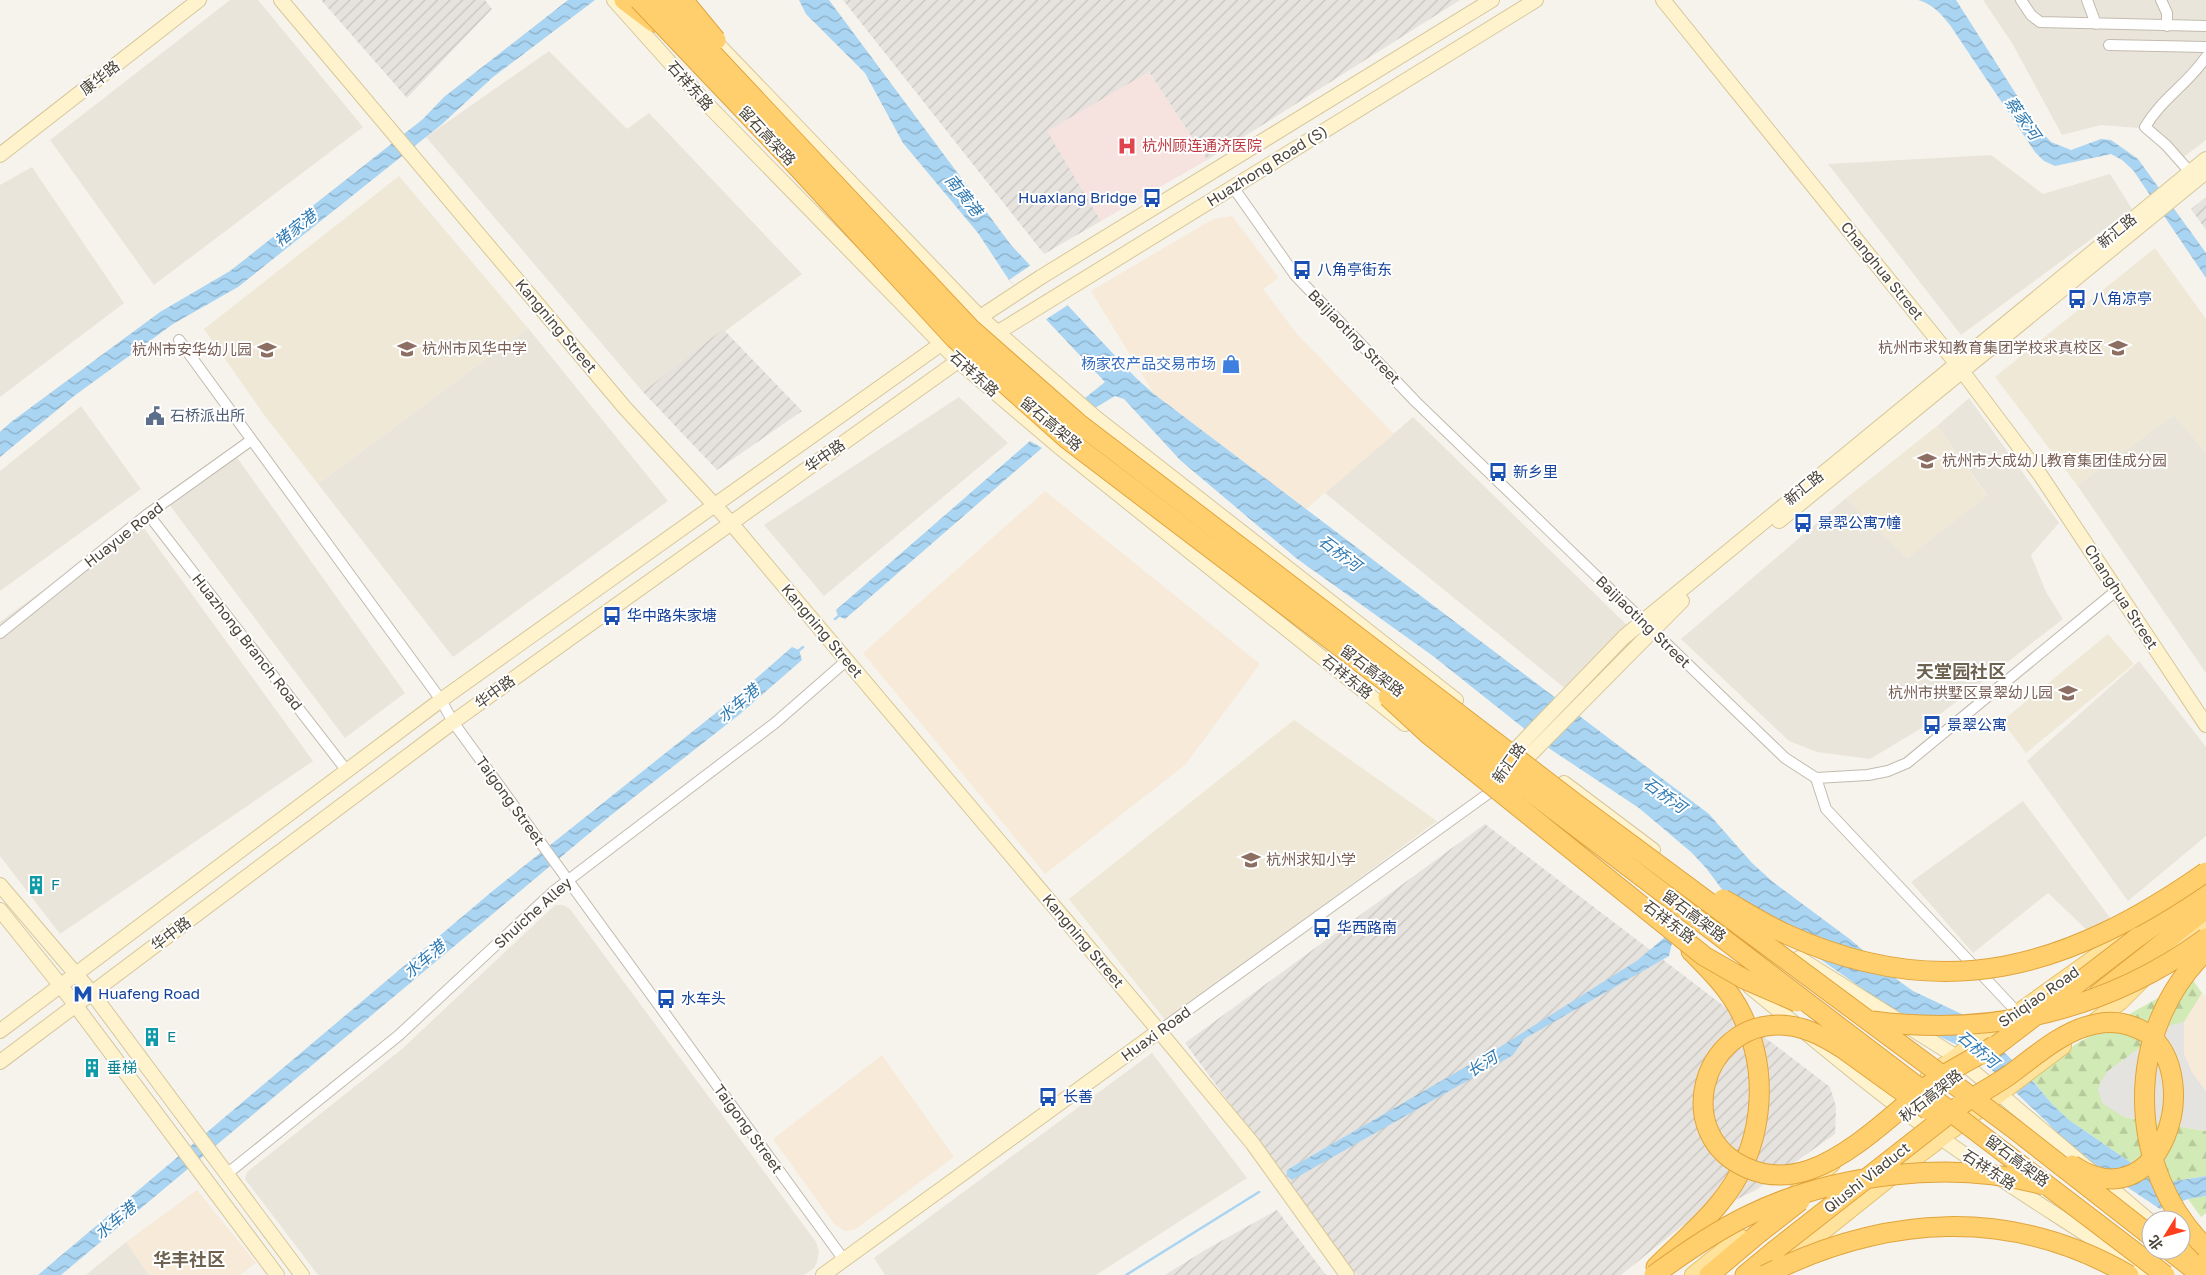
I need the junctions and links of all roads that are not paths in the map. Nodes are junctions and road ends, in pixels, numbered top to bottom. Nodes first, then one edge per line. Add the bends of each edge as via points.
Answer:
1 (199, 0) edge
2 (281, 0) edge
3 (614, 0) edge
4 (624, 0) edge
5 (639, 0) edge
6 (662, 0) edge
7 (678, 0) edge
8 (684, 0) edge
9 (1492, 0) edge
10 (1536, 0) edge
11 (1663, 0) edge
12 (2021, 0) edge
13 (2087, 0) edge
14 (2162, 0) edge
15 (2096, 24) junction
16 (2167, 26) junction
17 (2206, 26) edge
18 (678, 42) junction
19 (2109, 44) dead end
20 (2206, 46) edge
21 (2206, 58) edge
22 (801, 146) junction
23 (0, 155) edge
24 (2206, 158) edge
25 (2190, 172) junction
26 (2206, 172) edge
27 (1233, 187) junction
28 (2172, 193) junction
29 (980, 317) junction
30 (998, 332) junction
31 (178, 340) dead end
32 (941, 344) junction
33 (958, 361) junction
34 (1959, 368) junction
35 (250, 441) junction
36 (715, 504) junction
37 (148, 514) junction
38 (731, 523) junction
39 (2117, 590) junction
40 (1295, 612) junction
41 (1647, 626) junction
42 (0, 633) edge
43 (846, 660) junction
44 (441, 700) junction
45 (453, 722) junction
46 (2206, 725) edge
47 (1516, 749) junction
48 (1528, 758) junction
49 (347, 771) junction
50 (1816, 778) junction
51 (1489, 793) junction
52 (1575, 802) junction
53 (2206, 872) edge
54 (2206, 878) edge
55 (568, 881) junction
56 (0, 885) edge
57 (2206, 888) edge
58 (2206, 909) edge
59 (0, 910) edge
60 (2206, 924) edge
61 (1673, 932) junction
62 (2206, 938) edge
63 (2206, 951) edge
64 (75, 976) junction
65 (61, 986) junction
66 (92, 993) junction
67 (75, 1006) junction
68 (2018, 1012) junction
69 (0, 1031) edge
70 (1159, 1031) junction
71 (1994, 1046) junction
72 (1913, 1052) junction
73 (1957, 1055) junction
74 (0, 1062) edge
75 (2004, 1091) junction
76 (1893, 1103) junction
77 (1959, 1106) junction
78 (1942, 1138) junction
79 (228, 1173) junction
80 (2141, 1213) edge
81 (2141, 1218) edge
82 (2141, 1228) edge
83 (2114, 1235) junction
84 (2191, 1248) edge
85 (2206, 1248) edge
86 (2191, 1256) edge
87 (2206, 1259) edge
88 (844, 1260) junction
89 (2182, 1260) edge
90 (2206, 1268) edge
91 (278, 1275) edge
92 (302, 1275) edge
93 (823, 1275) edge
94 (1347, 1275) edge
95 (1647, 1275) edge
96 (1654, 1275) edge
97 (1693, 1275) edge
98 (1709, 1275) edge
99 (1744, 1275) edge
100 (1765, 1275) edge
101 (1770, 1275) edge
102 (2129, 1275) edge
103 (2146, 1275) edge
104 (2165, 1275) edge
105 (2201, 1275) edge

1 - 23 main road, 康华路
2 - 36 main road, Kangning Street via 626,408
3 - 32 main road, 石祥东路 via 706,103
4 - 18 highway, bridge
5 - 18 highway, 留石高架路, bridge
6 - 22 highway, 留石高架路, bridge
7 - 29 main road
8 - 22 highway, bridge
9 - 29 main road, Huazhong Road (S) via 1041,276
10 - 27 main road, Huazhong Road (S)
11 - 34 main road, Changhua Street
12 - 15 street via 2040,22
13 - 15 street
14 - 16 street
15 - 16 street
16 - 17 street
18 - 40 highway, 留石高架路, bridge via 955,339 1067,439
19 - 20 street
21 - 25 street via 2197,71 2169,95 2145,127
22 - 52 highway, 留石高架路, bridge via 971,329 1078,423
24 - 25 main road, 新汇路
25 - 28 main road, 新汇路
26 - 28 main road, 新汇路
27 - 30 main road, Huazhong Road (S)
27 - 41 street, Baijiaoting Street via 1295,275 1416,402
28 - 34 main road, 新汇路
29 - 30 main road
29 - 32 main road, 华中路
30 - 33 main road, 华中路
30 - 47 main road via 1095,417
31 - 35 street, Taigong Street
32 - 33 main road, 石祥东路
32 - 36 main road, 华中路
33 - 38 main road, 华中路
33 - 51 main road, 石祥东路 via 1058,446
34 - 39 main road, Changhua Street via 2041,476
34 - 41 main road, 新汇路 via 1671,610
35 - 37 street, Huayue Road
35 - 44 street, Taigong Street
36 - 38 main road, Kangning Street
36 - 44 main road, 华中路
37 - 42 street, Huayue Road
37 - 49 street, Huazhong Branch Road
38 - 43 main road, Kangning Street
38 - 45 main road, 华中路
39 - 46 main road, Changhua Street
39 - 50 street via 1907,763 1868,775
40 - 61 highway, bridge via 1428,734
40 - 83 highway, 留石高架路, bridge
41 - 47 main road, 新汇路 via 1569,694
41 - 48 main road, 新汇路
41 - 50 street, Baijiaoting Street via 1785,758
43 - 55 street, Shuiche Alley via 775,723
43 - 70 main road, Kangning Street
44 - 45 street, Taigong Street
44 - 49 main road, 华中路
45 - 55 street, Taigong Street
45 - 66 main road, 华中路
47 - 48 main road
47 - 51 main road, 新汇路
48 - 51 main road, 新汇路
48 - 73 main road via 1808,965
49 - 64 main road, 华中路
50 - 68 street via 1826,809
51 - 70 street, Huaxi Road
51 - 76 main road, 石祥东路 via 1676,925
52 - 53 highway, bridge via 1711,892 1785,934 1838,954 1920,971 1995,969 2069,949 2126,923
52 - 72 highway, 留石高架路, bridge
54 - 68 main road, Shiqiao Road
55 - 79 street, Shuiche Alley via 398,1036
55 - 88 street, Taigong Street
56 - 64 main road
57 - 71 highway, 秋石高架路, bridge
58 - 77 highway, 秋石高架路, bridge
59 - 65 main road
60 - 75 main road via 2179,945 2120,1002
61 - 62 highway, bridge via 1725,969 1808,1007 1860,1019 1935,1026 2009,1020 2076,1006 2149,976
61 - 95 highway, bridge via 1716,978 1741,1012 1756,1056 1759,1100 1756,1136 1739,1175 1718,1205
63 - 85 highway, bridge via 2174,991 2155,1028 2146,1071 2144,1113 2154,1167 2167,1194 2194,1236
64 - 65 main road, 华中路
64 - 66 main road
65 - 67 main road
65 - 69 main road, 华中路
66 - 67 main road, 华中路
66 - 79 main road
67 - 74 main road, 华中路
67 - 91 main road
68 - 73 main road, Shiqiao Road
70 - 88 main road, Huaxi Road
70 - 94 main road, Kangning Street via 1253,1144
71 - 83 highway, bridge via 1931,1084 1924,1090 1917,1095 1910,1101 1896,1112 1876,1129 1828,1162 1786,1176 1764,1174 1726,1156 1716,1143 1704,1114 1702,1095 1705,1078 1727,1046 1763,1027 1785,1025 1807,1030 1842,1048 1905,1093 1913,1099 1944,1122 2046,1196
71 - 98 highway, 秋石高架路, bridge
72 - 77 highway, bridge via 1947,1070 1971,1088 1979,1094 1987,1100 2050,1149 2080,1170 2103,1178 2134,1175 2164,1156 2180,1129 2185,1100 2180,1069 2173,1056 2155,1037 2121,1023 2095,1024 2067,1036 2005,1078 1982,1092 1975,1096
72 - 82 highway, 留石高架路, bridge
73 - 75 main road
73 - 76 main road, Shiqiao Road
75 - 78 main road
75 - 80 main road
76 - 78 main road, 石祥东路
76 - 97 main road, Shiqiao Road via 1847,1152
77 - 99 highway, Qiushi Viaduct, bridge
78 - 101 main road
78 - 103 main road, 石祥东路
79 - 92 main road
81 - 96 highway, bridge via 2065,1190 2003,1176 1958,1173 1879,1178 1806,1192 1748,1215 1699,1242
83 - 104 highway, 留石高架路, bridge
84 - 87 highway
86 - 90 main road
88 - 93 main road, Huaxi Road
89 - 105 highway
100 - 102 highway, bridge via 1823,1248 1853,1240 1885,1232 1952,1227 2013,1232 2066,1244

